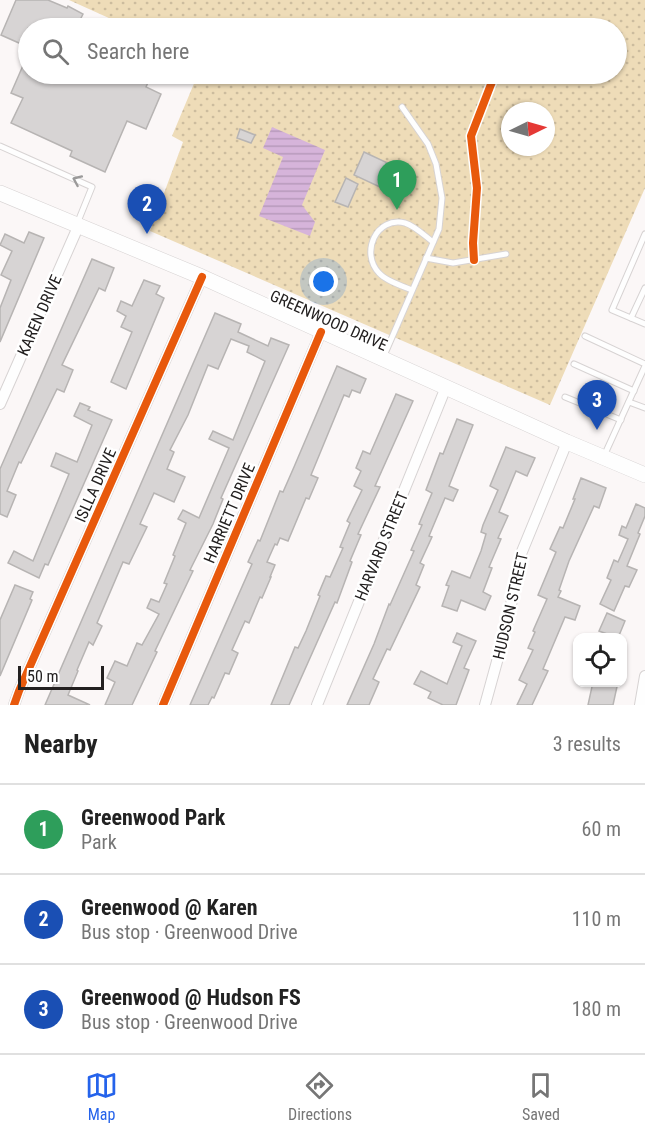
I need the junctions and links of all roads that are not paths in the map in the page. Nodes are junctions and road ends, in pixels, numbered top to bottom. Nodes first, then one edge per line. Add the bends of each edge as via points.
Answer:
1 (402, 107) dead end
2 (0, 146) edge
3 (0, 193) edge
4 (77, 226) junction
5 (645, 234) edge
6 (433, 242) junction
7 (506, 254) dead end
8 (426, 258) junction
9 (202, 277) junction
10 (645, 288) edge
11 (412, 291) junction
12 (631, 318) junction
13 (645, 324) edge
14 (321, 332) junction
15 (585, 336) dead end
16 (382, 359) junction
17 (574, 364) dead end
18 (645, 368) edge
19 (446, 387) junction
20 (634, 391) junction
21 (565, 397) dead end
22 (629, 402) junction
23 (0, 404) edge
24 (645, 408) edge
25 (621, 420) junction
26 (567, 442) junction
27 (604, 458) junction
28 (645, 475) edge
29 (645, 676) edge
30 (14, 705) edge
31 (163, 705) edge
32 (316, 705) edge
33 (486, 705) edge
34 (640, 705) edge

1 - 6 lane via 428,144 436,164 442,198
4 -> 2 lane via 92,187
3 - 4 main road, GREENWOOD DRIVE
4 - 9 main road, GREENWOOD DRIVE
4 - 23 street, KAREN DRIVE
5 - 12 lane via 612,310
6 - 8 lane
6 - 11 lane via 406,223 391,223 378,230 370,244 371,260 379,274
7 - 8 lane via 453,263
8 - 11 lane
9 - 14 main road, GREENWOOD DRIVE
9 - 30 street, ISLLA DRIVE
10 - 12 lane
11 - 16 lane
12 - 13 lane
14 - 16 main road, GREENWOOD DRIVE
14 - 31 street, HARRIETT DRIVE
15 - 18 lane
16 - 19 main road, GREENWOOD DRIVE
17 - 20 lane
18 - 20 lane
19 - 26 main road, GREENWOOD DRIVE
19 - 32 street, HARVARD STREET
20 - 22 lane
21 - 25 lane
22 - 24 lane
22 - 25 lane
25 - 27 lane
26 - 27 main road, GREENWOOD DRIVE
26 - 33 street, HUDSON STREET via 521,554
27 - 28 main road, GREENWOOD DRIVE
29 - 34 street

